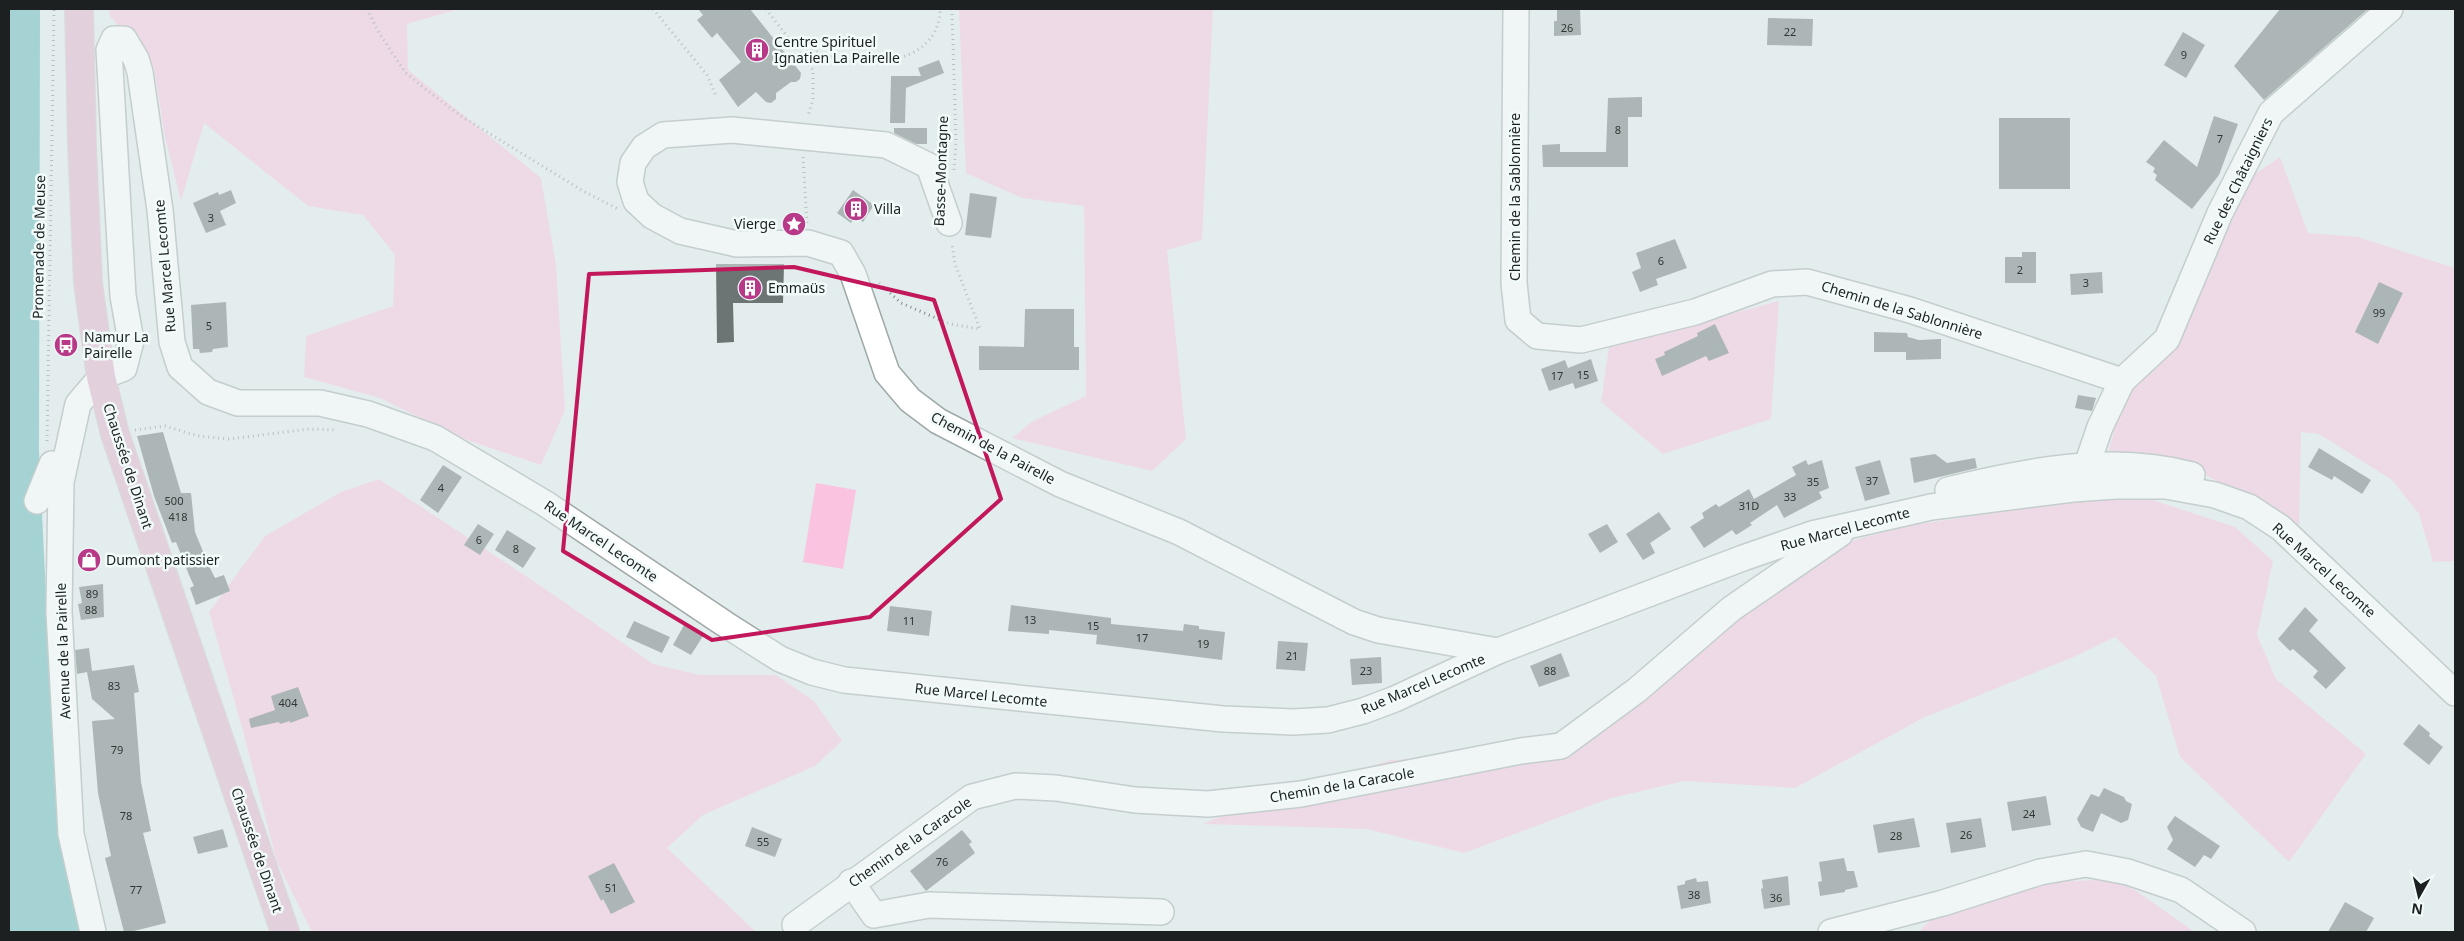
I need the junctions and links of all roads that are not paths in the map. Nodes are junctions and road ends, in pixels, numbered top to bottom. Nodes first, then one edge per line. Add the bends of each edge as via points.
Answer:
1 (79, 9) edge
2 (1516, 9) edge
3 (2390, 9) edge
4 (948, 223) road end
5 (101, 377) junction
6 (2122, 381) junction
7 (52, 464) road end
8 (2087, 465) junction
9 (37, 501) dead end
10 (1855, 523) junction
11 (2330, 574) junction
12 (1498, 651) junction
13 (2455, 693) edge
14 (851, 882) junction
15 (1161, 912) dead end
16 (794, 925) dead end
17 (93, 932) edge
18 (285, 932) edge
19 (1831, 932) edge
20 (2243, 932) edge

1 - 5 main road, Chaussée de Dinant via 88,283
2 - 6 street, Chemin de la Sablonnière via 1514,283 1518,320 1536,336 1581,340 1696,312 1772,284 1807,282 1910,310
3 - 6 street, Rue des Châtaigniers via 2272,113 2220,213 2168,339
4 - 12 street, Chemin de la Pairelle via 928,166 886,145 732,130 663,135 644,147 633,163 630,182 636,201 652,216 680,231 737,244 808,242 841,254 853,274 887,373 910,400 938,421 1060,484 1179,532 1354,622 1378,630
5 - 12 street, Rue Marcel Lecomte via 124,368 131,342 122,280 109,50 114,39 124,39 140,72 160,210 169,326 180,368 208,392 238,403 320,403 368,414 435,438 546,504 780,658 812,672 844,680 1075,706 1293,722 1328,720 1363,711
5 - 17 street, Avenue de la Pairelle via 78,404 61,482 59,612 71,834
5 - 18 main road, Chaussée de Dinant via 115,434
6 - 8 street via 2100,427
7 - 9 street
8 - 10 street via 2002,477 1909,500
8 - 11 street via 2173,470 2259,497 2304,531
10 - 11 street, Rue Marcel Lecomte via 2004,496 2116,486 2166,486 2215,495 2249,507 2281,528
10 - 12 street, Rue Marcel Lecomte via 1743,558
10 - 14 street, Chemin de la Caracole via 1731,609 1638,690 1561,746 1301,794 1208,804 1136,800 1056,788 1015,786 972,797
11 - 13 street, Rue Marcel Lecomte
14 - 15 street via 874,915 929,905
14 - 16 street, Chemin de la Caracole
19 - 20 street via 1943,903 2040,872 2086,864 2128,872 2181,890

